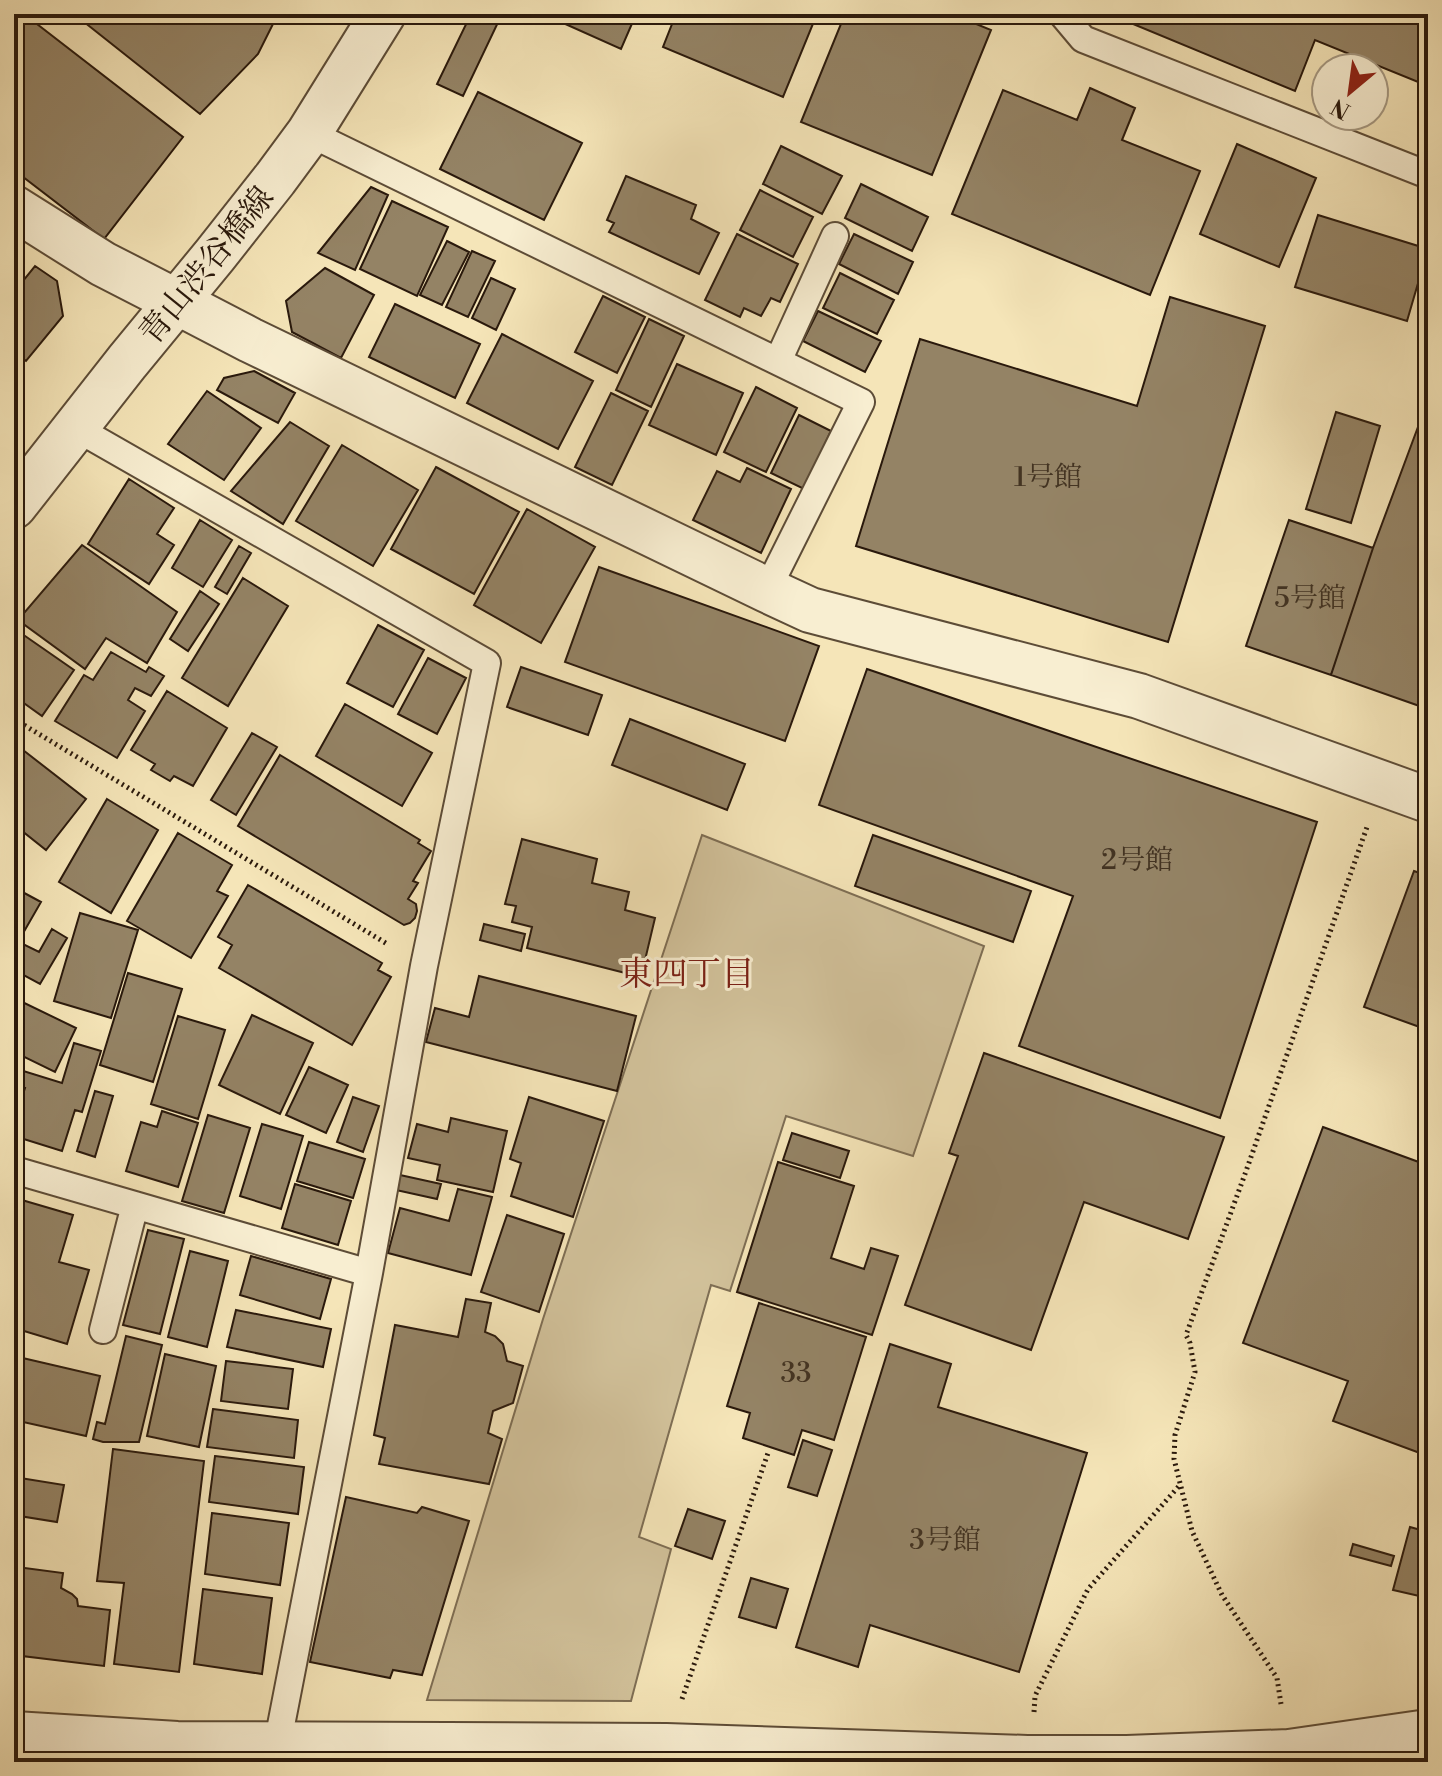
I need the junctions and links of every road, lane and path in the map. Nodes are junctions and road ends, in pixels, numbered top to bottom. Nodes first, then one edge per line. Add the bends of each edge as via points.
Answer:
1 (383, 14) edge
2 (1062, 14) edge
3 (309, 133) junction
4 (1428, 175) edge
5 (14, 208) edge
6 (835, 236) dead end
7 (177, 302) junction
8 (778, 361) junction
9 (76, 428) junction
10 (14, 506) edge
11 (767, 590) junction
12 (14, 719) edge
13 (1382, 783) junction
14 (1428, 800) edge
15 (424, 966) junction
16 (14, 1170) edge
17 (135, 1205) junction
18 (369, 1273) junction
19 (103, 1330) dead end
20 (768, 1453) dead end
21 (1180, 1484) junction
22 (1033, 1718) dead end
23 (1428, 1732) edge
24 (14, 1734) edge
25 (277, 1746) junction
26 (666, 1746) junction
27 (1289, 1752) junction
28 (177, 1753) edge

1 - 3 street, 青山渋谷橋線
2 - 4 lane via 1083,39
3 - 7 street, 青山渋谷橋線
3 - 8 lane
5 - 7 street via 103,264
6 - 8 lane
7 - 9 street, 青山渋谷橋線
7 - 11 street
8 - 11 lane via 861,402
9 - 10 street, 青山渋谷橋線
9 - 15 lane via 487,663
11 - 13 street via 810,610 1139,696
12 - 15 path
13 - 14 street
13 - 21 path via 1186,1335 1195,1372 1175,1435
15 - 18 lane
16 - 17 lane
17 - 18 lane
17 - 19 lane
18 - 25 lane
20 - 26 path
21 - 22 path via 1088,1589 1035,1696
21 - 27 path via 1192,1531 1222,1595 1277,1678
23 - 27 street
24 - 28 street
25 - 26 street
25 - 28 street
26 - 27 street via 1027,1758

